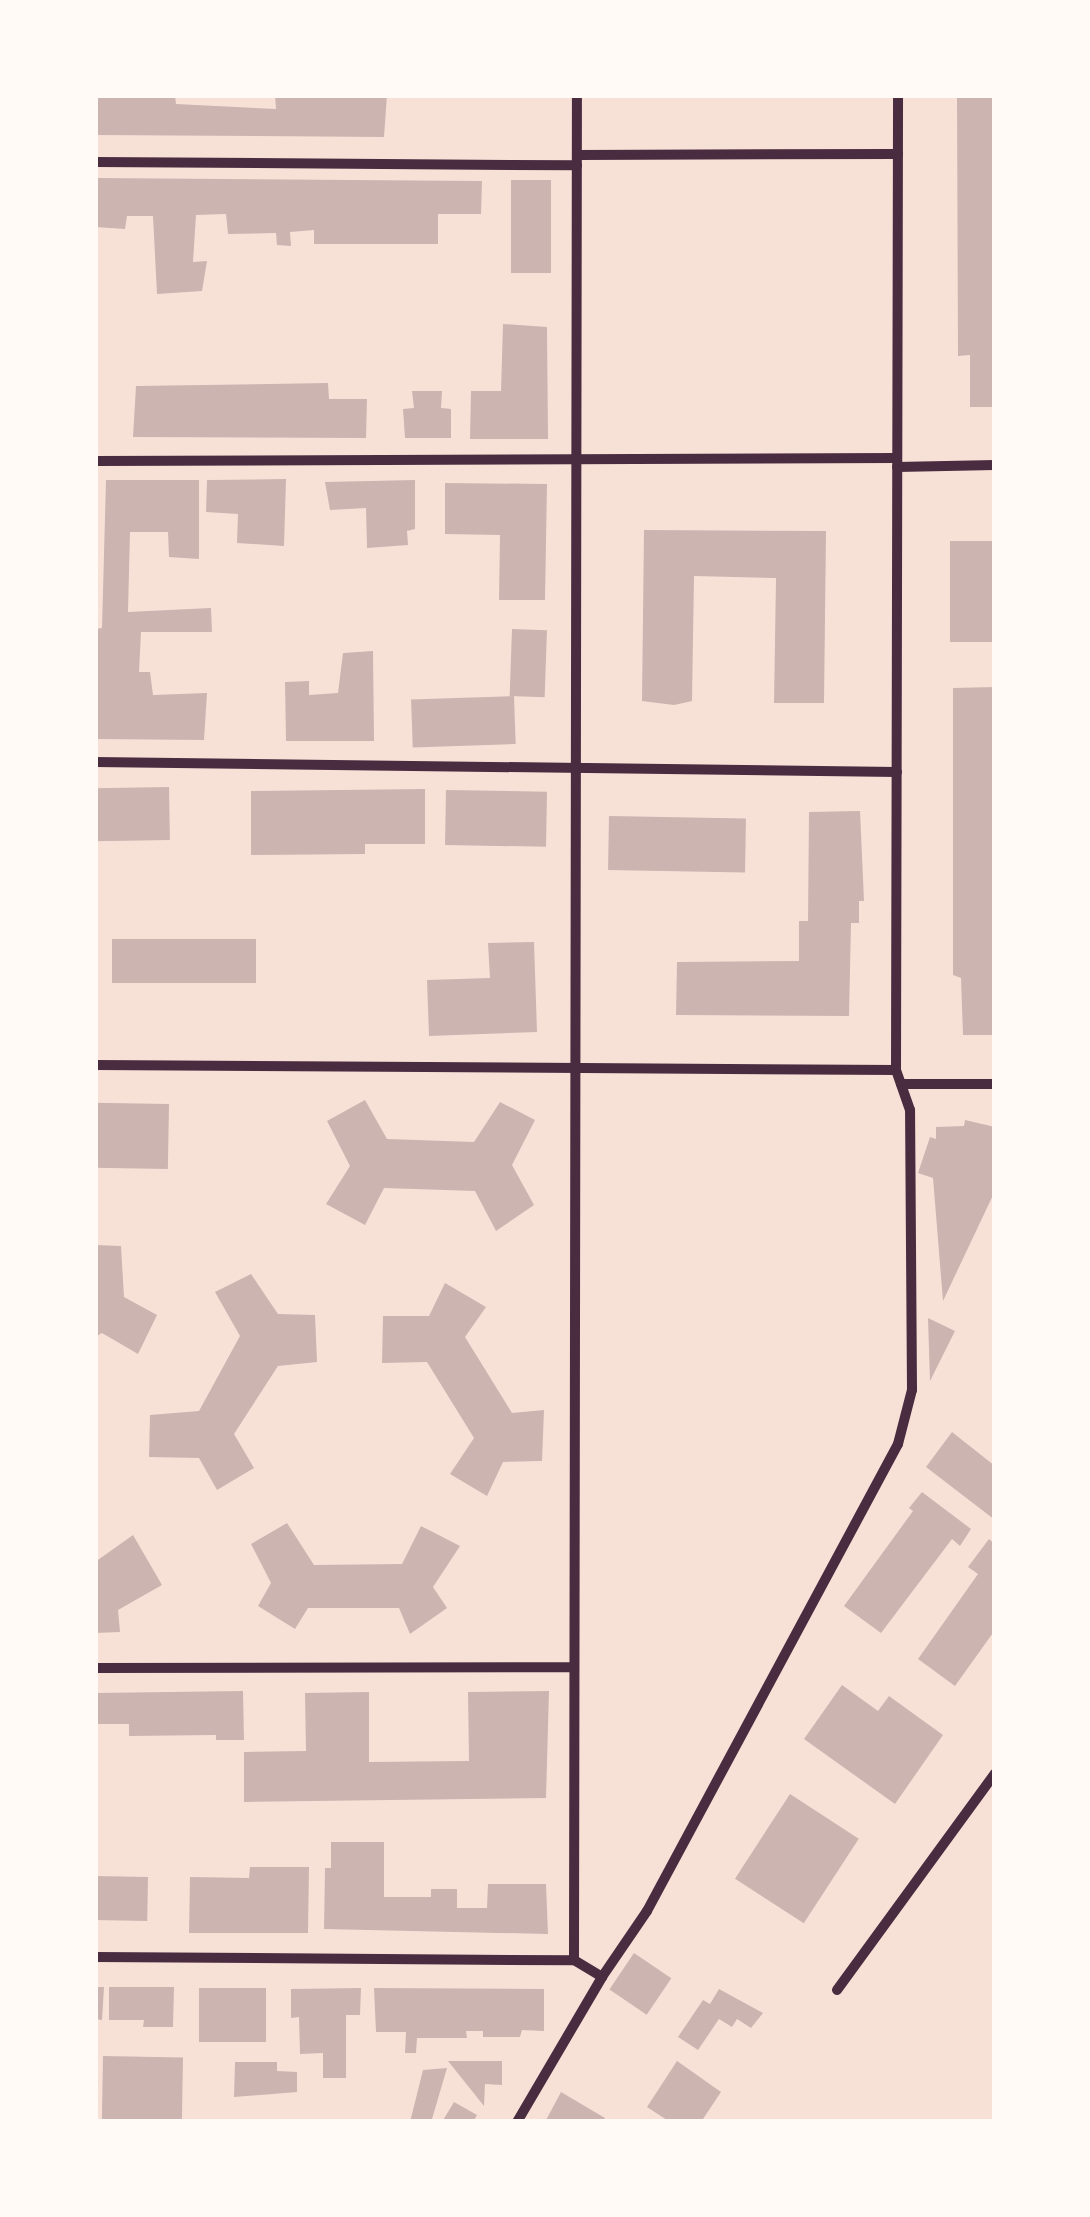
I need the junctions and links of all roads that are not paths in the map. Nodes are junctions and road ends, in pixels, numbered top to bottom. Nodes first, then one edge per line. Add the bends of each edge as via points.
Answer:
1 (577, 95) edge
2 (898, 95) edge
3 (898, 154) junction
4 (577, 160) junction
5 (95, 162) edge
6 (576, 460) junction
7 (95, 461) edge
8 (897, 463) junction
9 (995, 465) edge
10 (95, 762) edge
11 (576, 771) junction
12 (897, 772) junction
13 (95, 1066) edge
14 (575, 1070) junction
15 (896, 1070) junction
16 (901, 1084) junction
17 (995, 1084) edge
18 (574, 1666) junction
19 (95, 1668) edge
20 (995, 1774) edge
21 (95, 1957) edge
22 (574, 1960) junction
23 (602, 1977) junction
24 (838, 1990) dead end
25 (517, 2122) edge

1 - 4 street
2 - 3 street
3 - 4 street
3 - 8 street
4 - 5 street
4 - 6 street
6 - 7 street
6 - 8 street
6 - 11 street
8 - 9 street
8 - 12 street
10 - 11 street
11 - 12 street
11 - 14 street
12 - 15 street
13 - 14 street
14 - 15 street
14 - 18 street
15 - 16 street
16 - 17 street
16 - 23 street via 910,1110 912,1390 898,1444 647,1911
18 - 19 street
18 - 22 street
20 - 24 street
21 - 22 street
22 - 23 street
23 - 25 street

